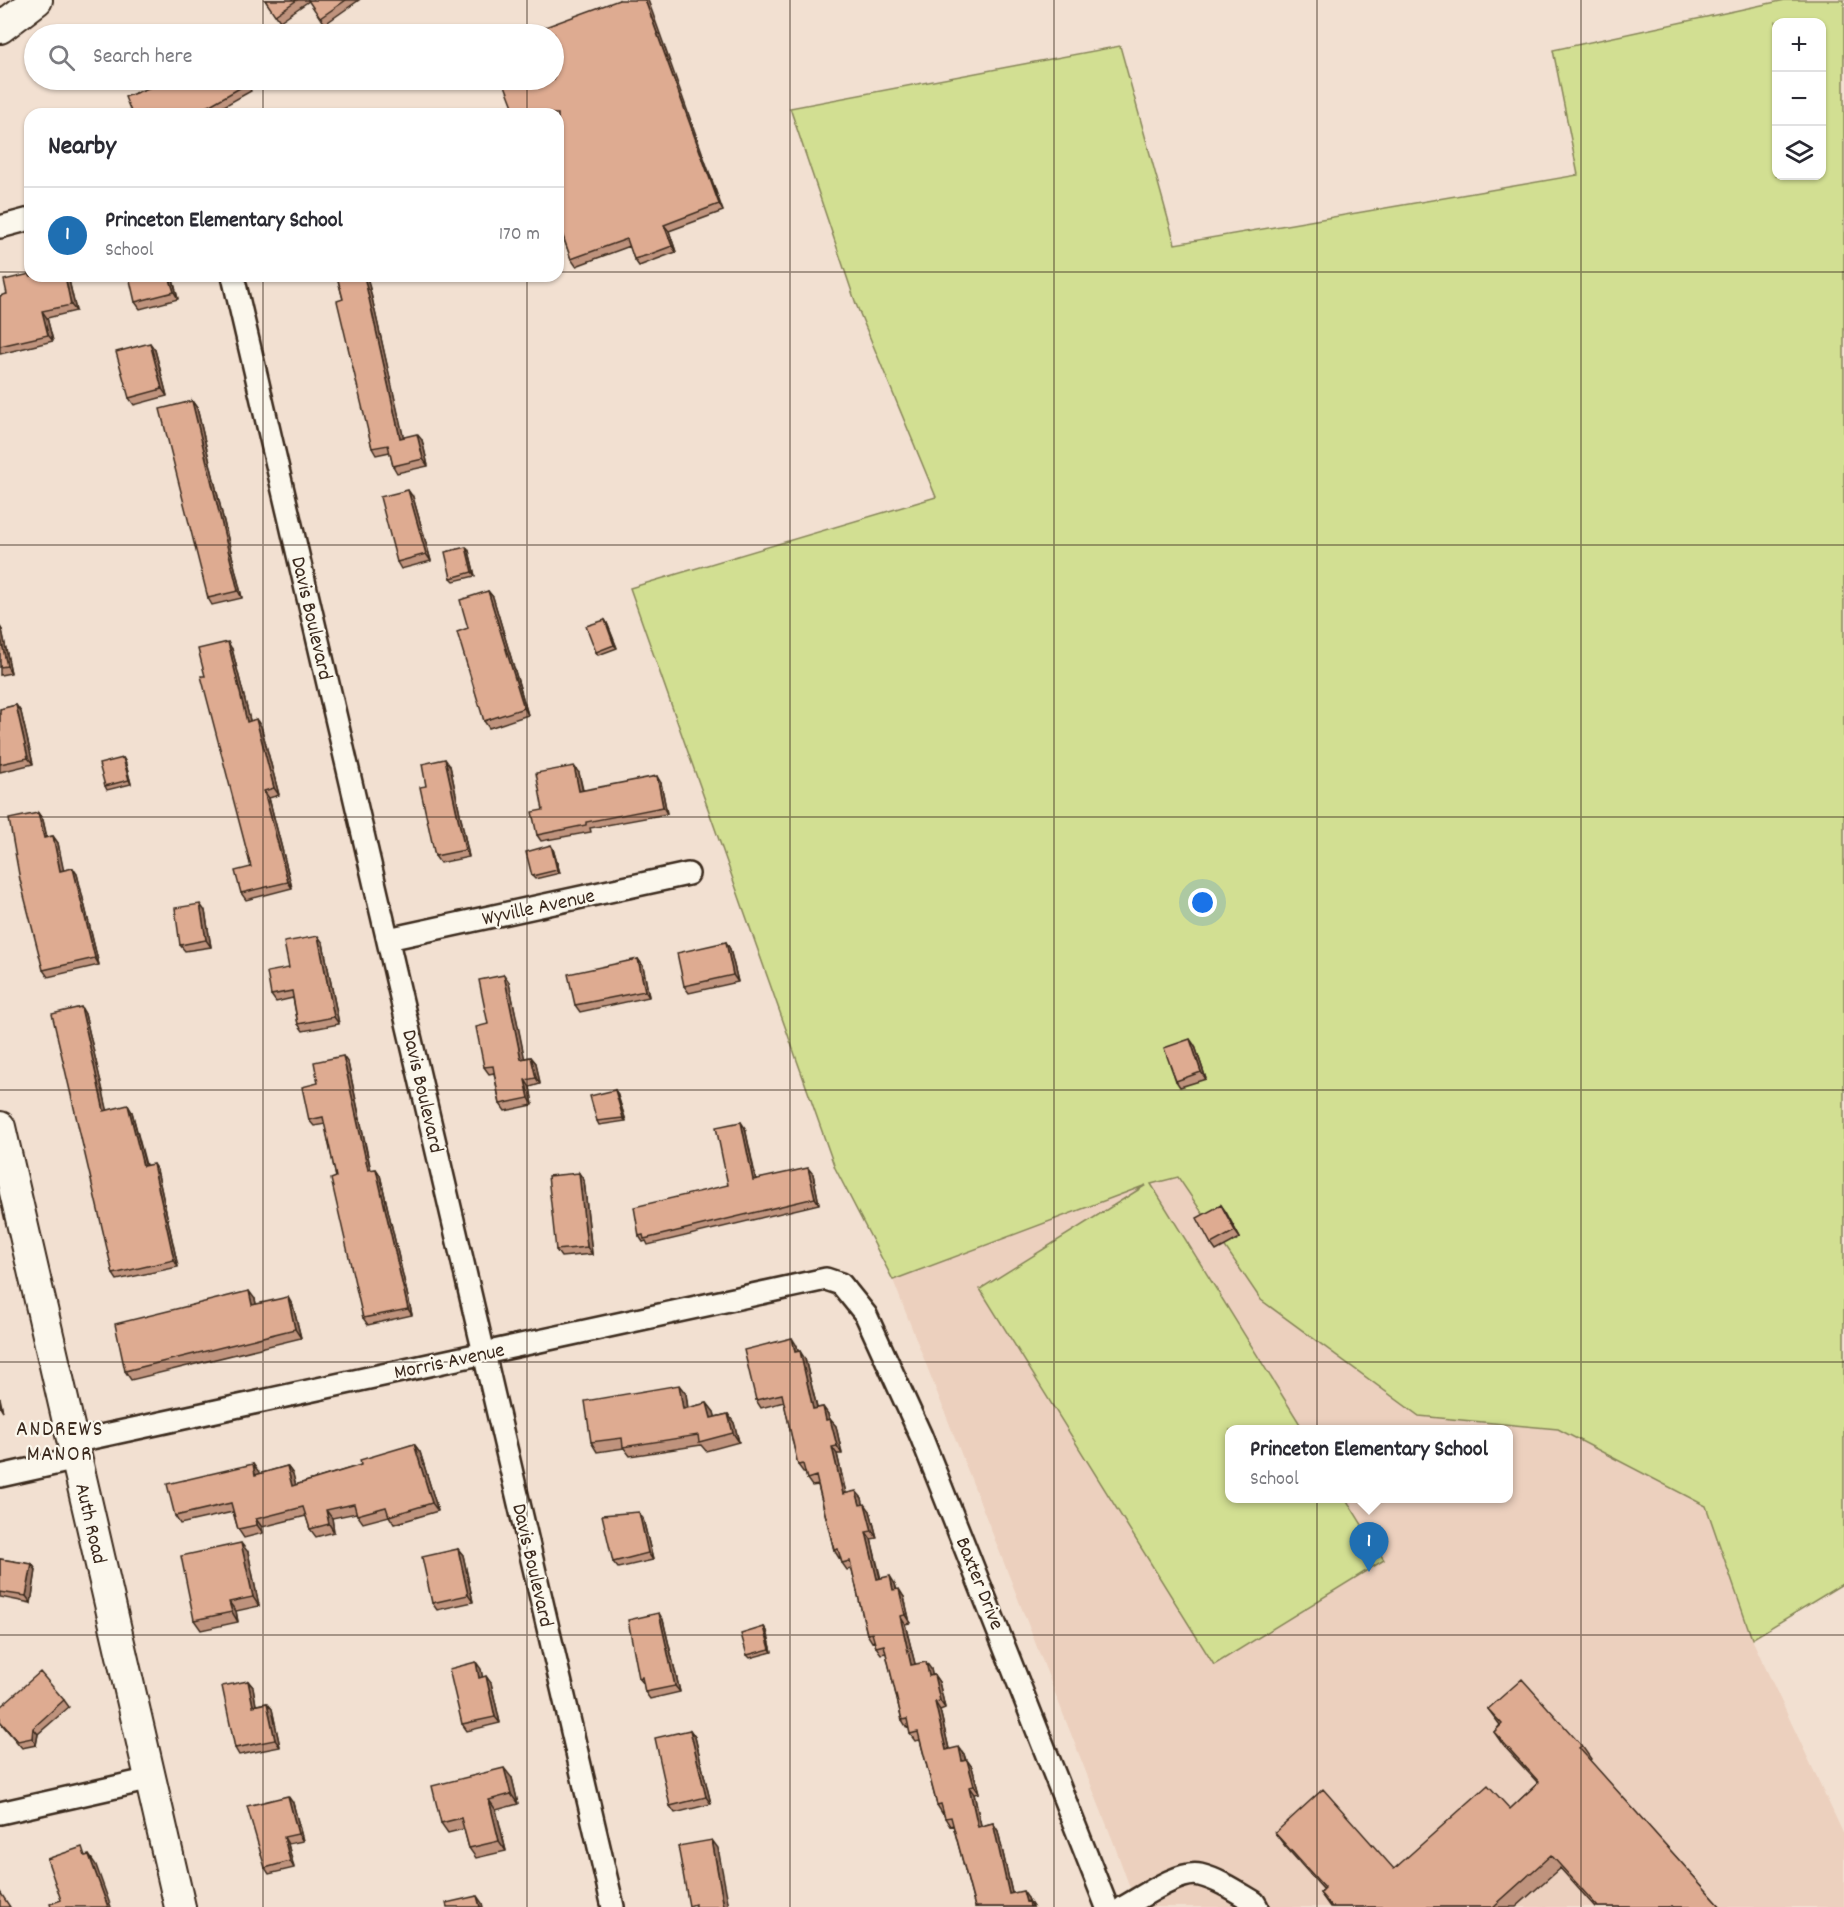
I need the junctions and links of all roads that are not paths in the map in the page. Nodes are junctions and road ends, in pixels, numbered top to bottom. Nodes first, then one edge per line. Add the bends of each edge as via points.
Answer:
1 (37, 0) edge
2 (0, 28) edge
3 (24, 221) edge
4 (0, 227) edge
5 (234, 282) edge
6 (688, 874) dead end
7 (388, 939) junction
8 (0, 1127) edge
9 (826, 1279) joint
10 (484, 1353) junction
11 (75, 1451) junction
12 (0, 1476) edge
13 (151, 1779) junction
14 (0, 1813) edge
15 (180, 1907) edge
16 (614, 1907) edge
17 (1107, 1907) edge
18 (1124, 1907) edge
19 (1257, 1907) edge

1 - 2 main road
3 - 4 street
5 - 7 street, Davis Boulevard
6 - 7 street, Wyville Avenue
7 - 10 street, Davis Boulevard
8 - 11 main road, Auth Road
9 - 10 street, Morris Avenue
9 - 17 street, Baxter Drive via 841,1284 866,1315 921,1436
10 - 11 street, Morris Avenue
10 - 16 street, Davis Boulevard
11 - 12 street, Morris Avenue
11 - 13 main road, Auth Road
13 - 14 street
13 - 15 main road, Auth Road
18 - 19 street via 1172,1881 1198,1874 1223,1883

